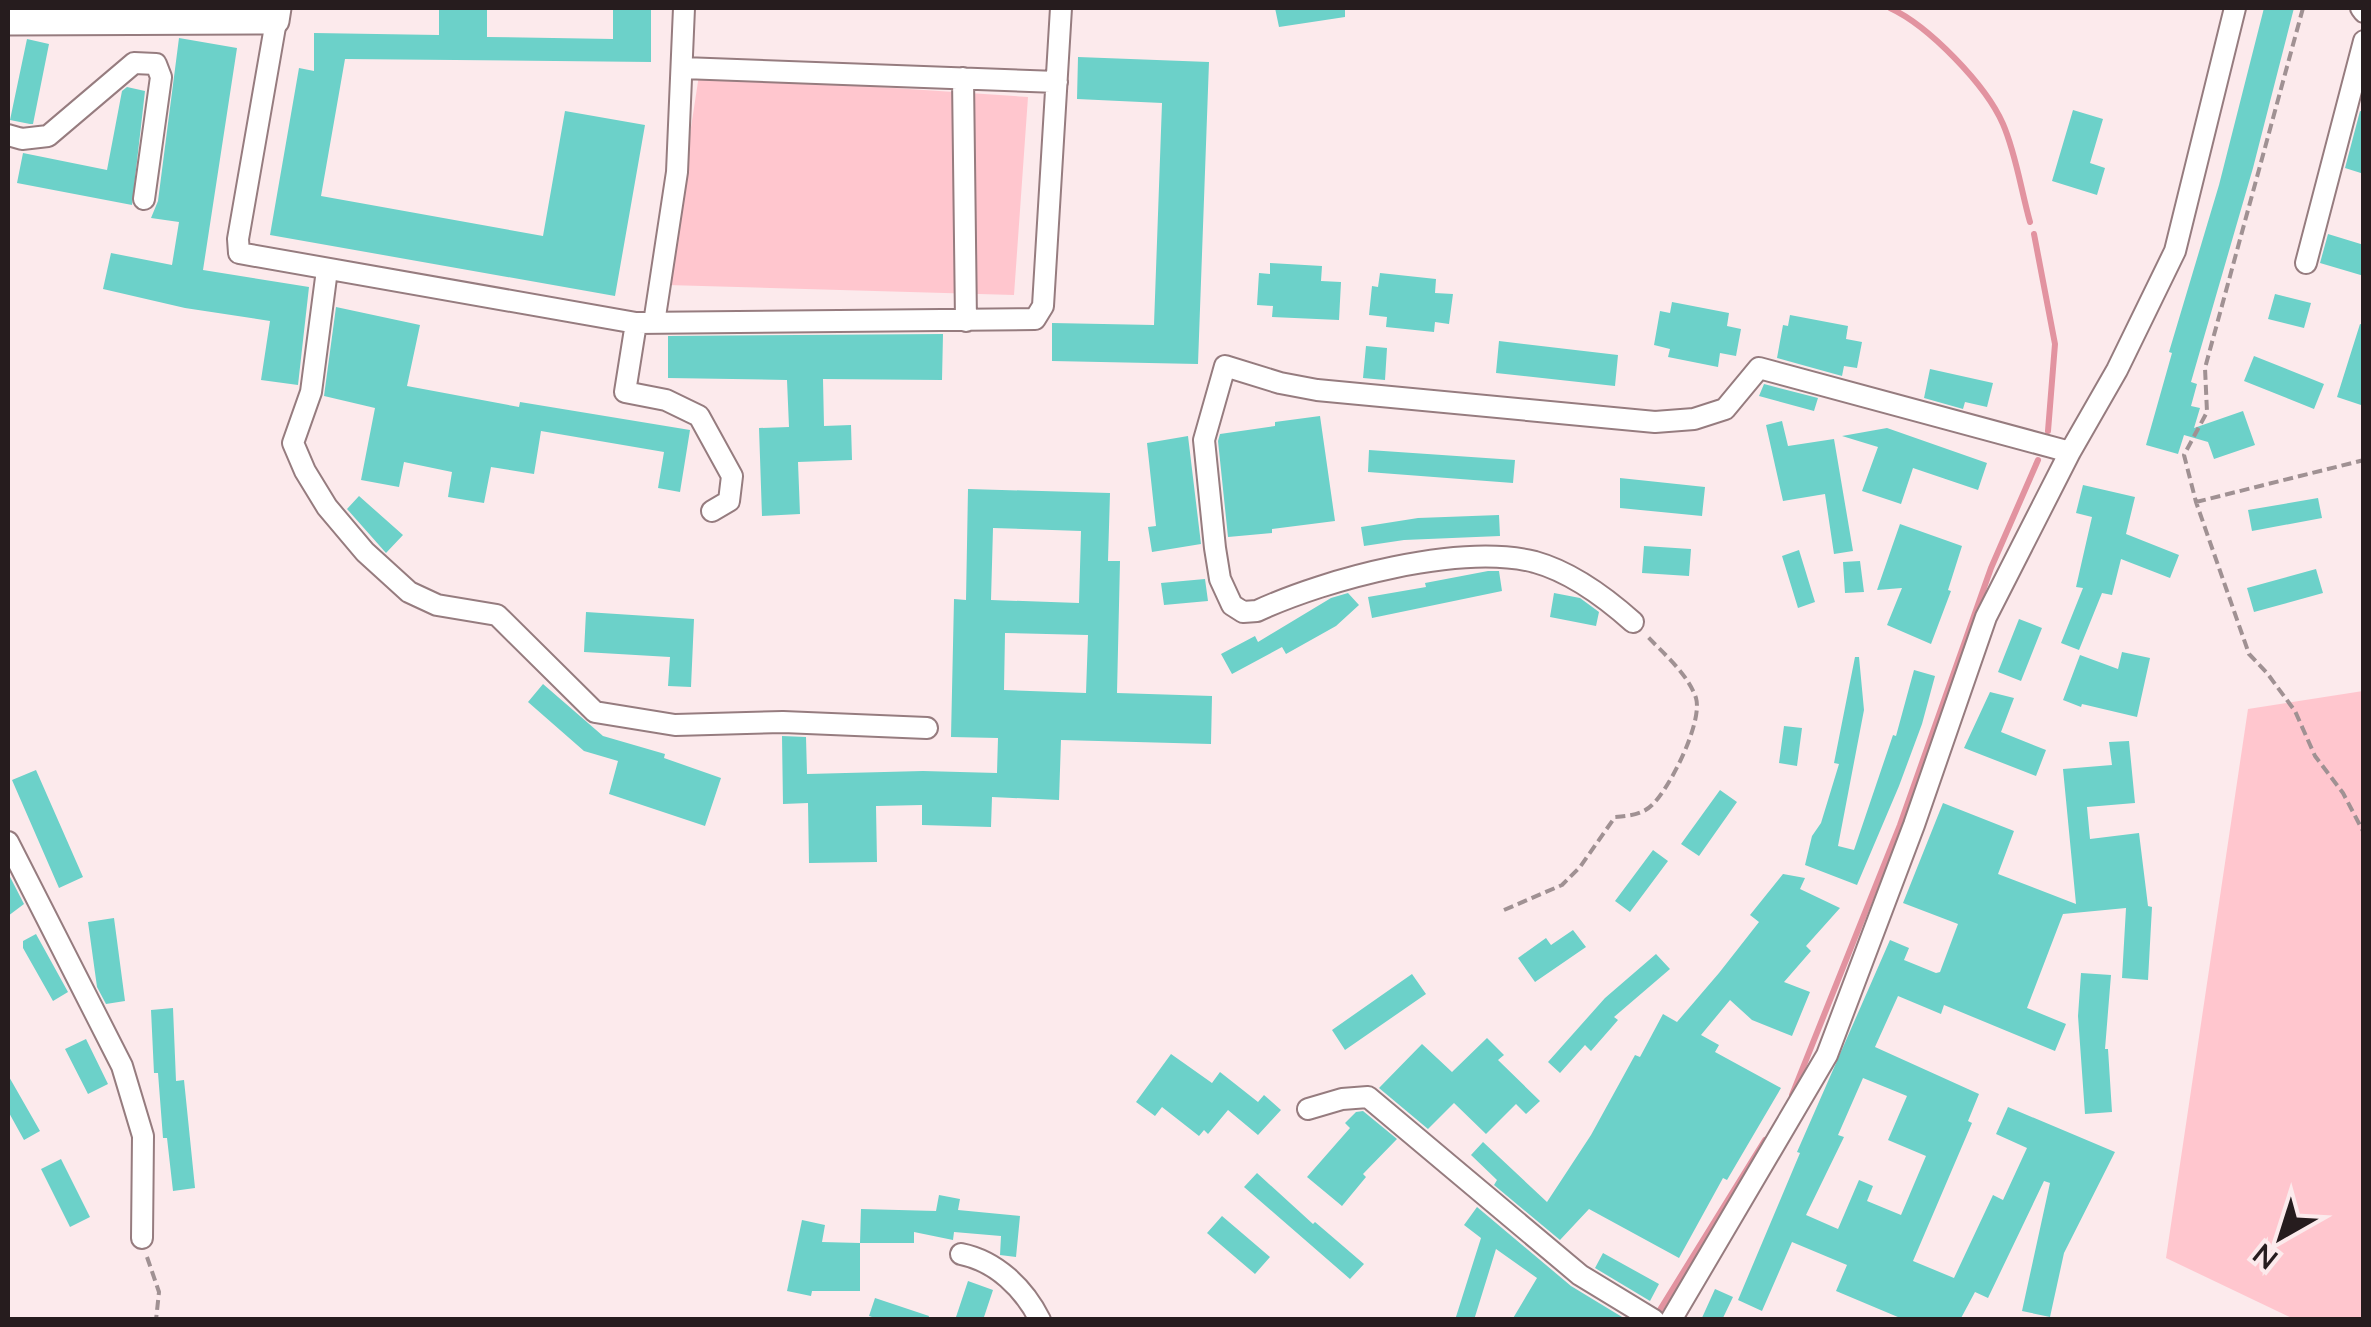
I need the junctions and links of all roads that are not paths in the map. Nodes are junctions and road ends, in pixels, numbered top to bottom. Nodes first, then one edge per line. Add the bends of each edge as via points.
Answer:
1 (684, 8) edge
2 (1061, 8) edge
3 (2235, 8) edge
4 (277, 14) edge
5 (8, 22) edge
6 (2364, 41) edge
7 (683, 68) junction
8 (963, 78) junction
9 (1056, 82) junction
10 (2359, 84) edge
11 (8, 136) edge
12 (144, 200) dead end
13 (2306, 263) dead end
14 (327, 270) junction
15 (966, 322) junction
16 (645, 323) junction
17 (2070, 452) junction
18 (712, 511) dead end
19 (1633, 622) road end
20 (927, 728) dead end
21 (8, 842) edge
22 (1308, 1109) dead end
23 (142, 1238) road end
24 (961, 1254) dead end
25 (1040, 1320) edge
26 (1654, 1320) edge
27 (1671, 1320) edge

1 - 7 street
2 - 9 street
3 - 17 street via 2175,251
4 - 5 street
4 - 14 street via 239,253
6 - 10 street
7 - 8 street
7 - 16 street via 678,172
8 - 9 street
8 - 15 street
9 - 15 street via 1043,306 1035,319
10 - 13 street
11 - 12 street via 48,136 134,62 156,64 161,77
14 - 16 street
14 - 20 street via 311,392 293,443 327,507 409,592 437,605 497,615 595,712 674,725
15 - 16 street
16 - 18 street via 624,392 666,400 698,416 732,476 729,501
17 - 19 street via 1759,368 1726,409 1656,422 1316,390 1226,366 1204,440 1220,579 1232,605 1243,612 1354,577 1491,559 1533,562 1563,573
17 - 27 street via 1986,618 1826,1055
21 - 23 street via 122,1066 143,1136
22 - 26 street via 1368,1097 1580,1276
24 - 25 street via 983,1258 1012,1281

